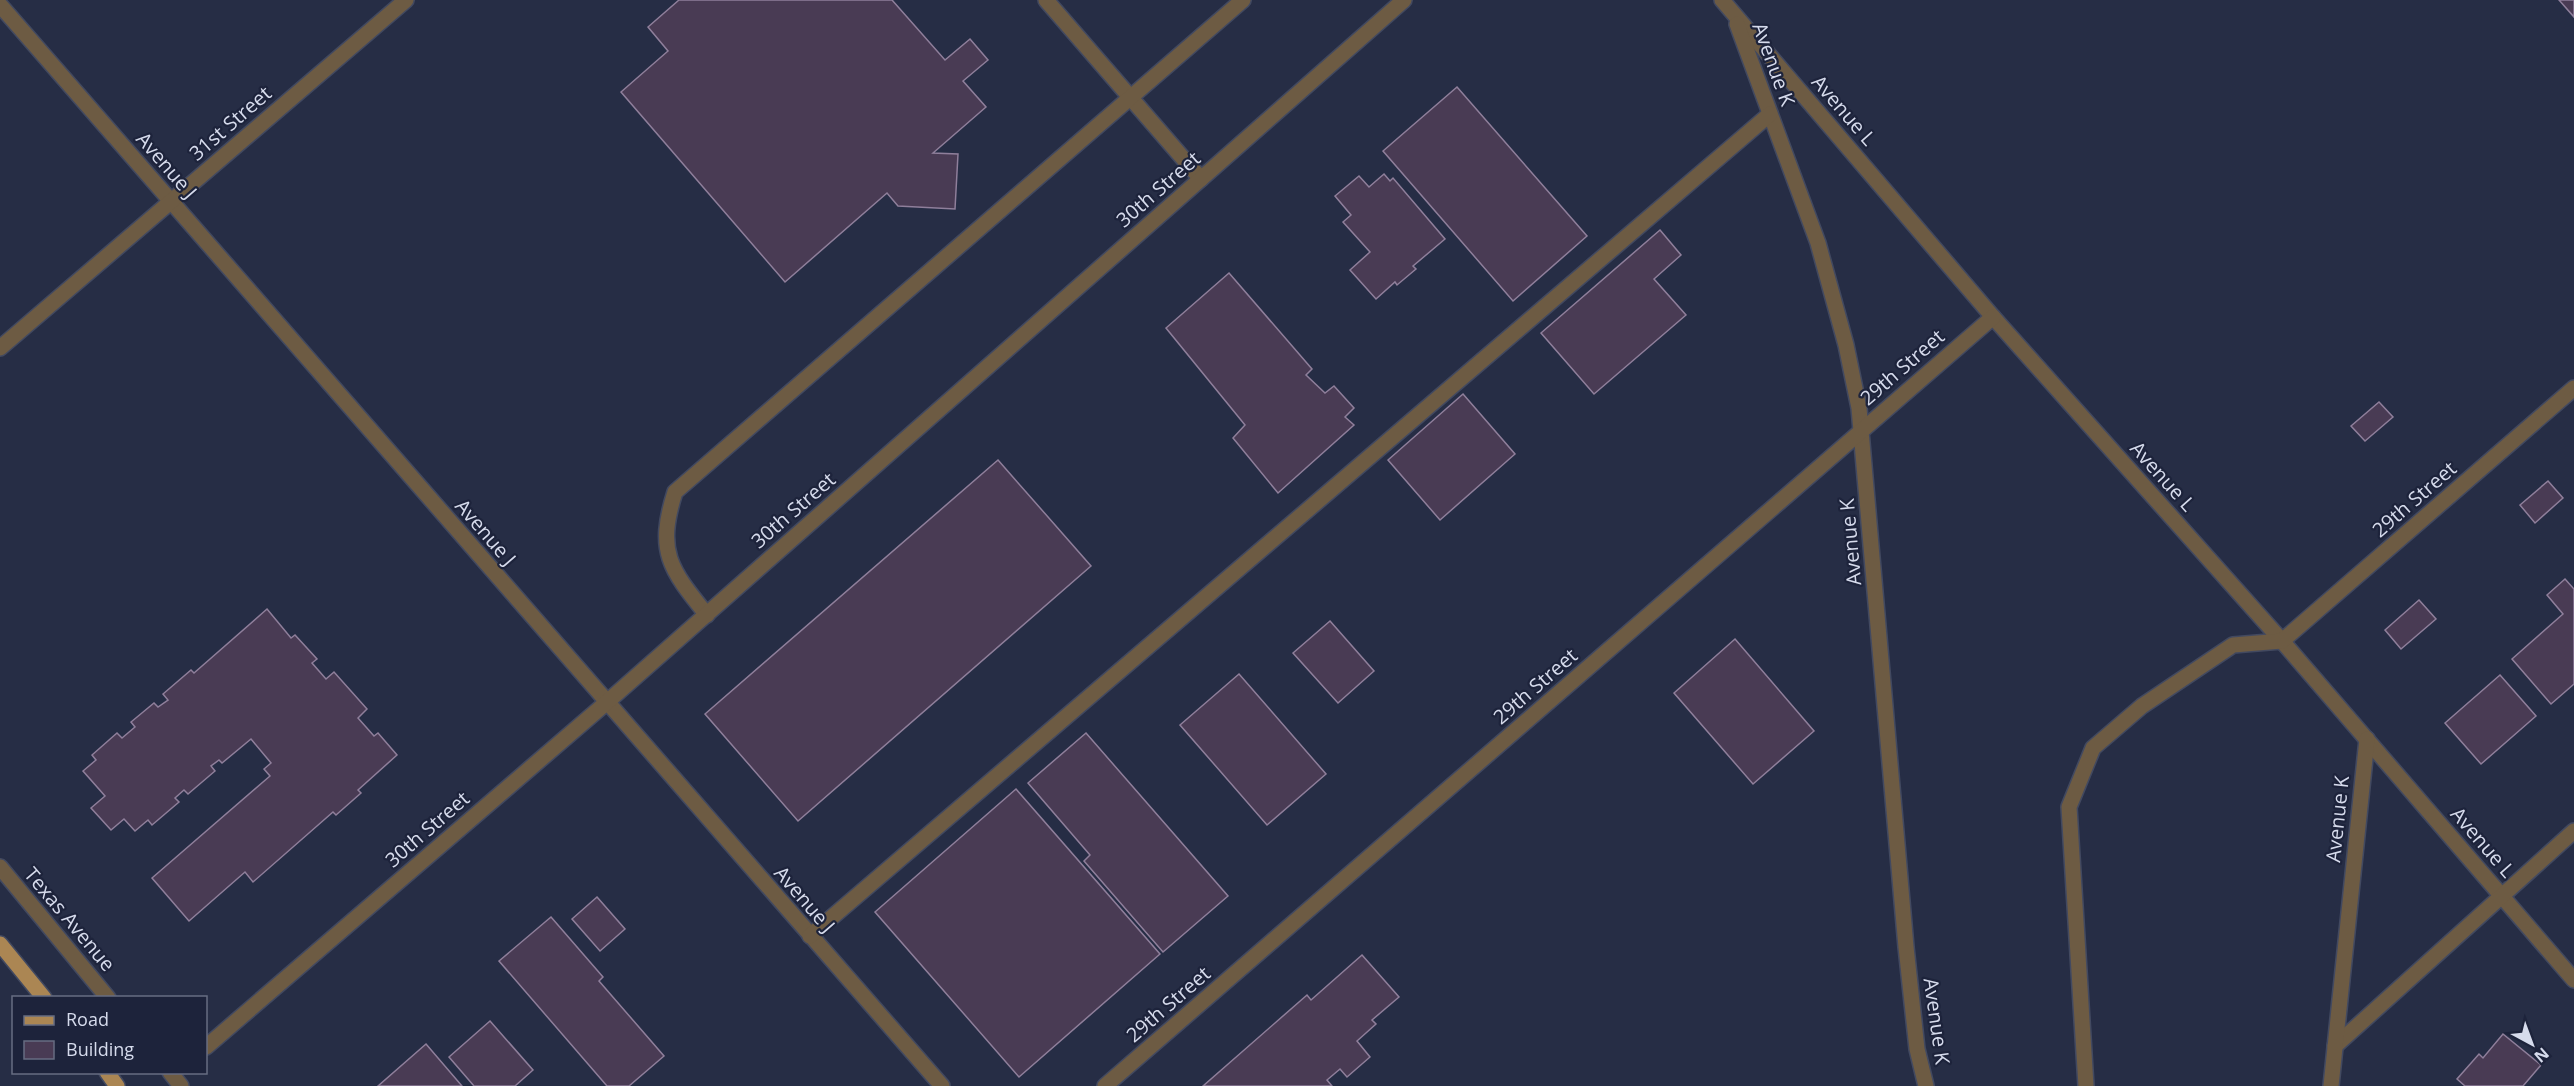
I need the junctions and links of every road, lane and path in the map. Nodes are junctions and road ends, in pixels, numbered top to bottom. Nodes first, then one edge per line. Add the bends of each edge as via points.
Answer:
1 (406, 0) edge
2 (1046, 0) edge
3 (1243, 0) edge
4 (1404, 0) edge
5 (1722, 0) edge
6 (0, 5) edge
7 (1733, 13) junction
8 (1131, 98) junction
9 (1770, 114) junction
10 (1202, 179) junction
11 (171, 201) junction
12 (1993, 316) junction
13 (0, 348) edge
14 (2574, 388) edge
15 (1861, 431) junction
16 (707, 615) junction
17 (2282, 640) junction
18 (606, 703) junction
19 (2367, 739) junction
20 (2574, 831) edge
21 (0, 867) edge
22 (2501, 895) junction
23 (810, 936) junction
24 (0, 944) edge
25 (2574, 980) edge
26 (42, 996) edge
27 (106, 996) edge
28 (207, 1046) edge
29 (2335, 1046) junction
30 (108, 1074) edge
31 (117, 1086) edge
32 (942, 1086) edge
33 (1105, 1086) edge
34 (1926, 1086) edge
35 (2086, 1086) edge
36 (2331, 1086) edge

1 - 11 street, 31st Street
2 - 8 street
3 - 8 street
4 - 10 street, 30th Street
5 - 7 street, Avenue L
6 - 11 street, Avenue J
7 - 9 street, Avenue K
7 - 12 street, Avenue L
8 - 10 street
8 - 16 street via 675,492 668,521 668,556 675,576
9 - 15 street, Avenue K via 1818,243 1846,345
9 - 23 street
10 - 16 street, 30th Street
11 - 13 street, 31st Street
11 - 18 street, Avenue J
12 - 15 street, 29th Street
12 - 17 street, Avenue L
14 - 17 street, 29th Street
15 - 33 street, 29th Street
15 - 34 street, Avenue K via 1906,947 1917,1049
16 - 18 street, 30th Street
17 - 19 street, Avenue L
17 - 35 street via 2233,645 2142,706 2093,748 2069,807
18 - 23 street, Avenue J
18 - 28 street, 30th Street
19 - 22 street, Avenue L
19 - 29 street, Avenue K
20 - 22 street
21 - 27 street, Texas Avenue
22 - 25 street, Avenue L
22 - 29 street
23 - 32 street, Avenue J
24 - 26 main road
29 - 36 street, Avenue K
30 - 31 main road

